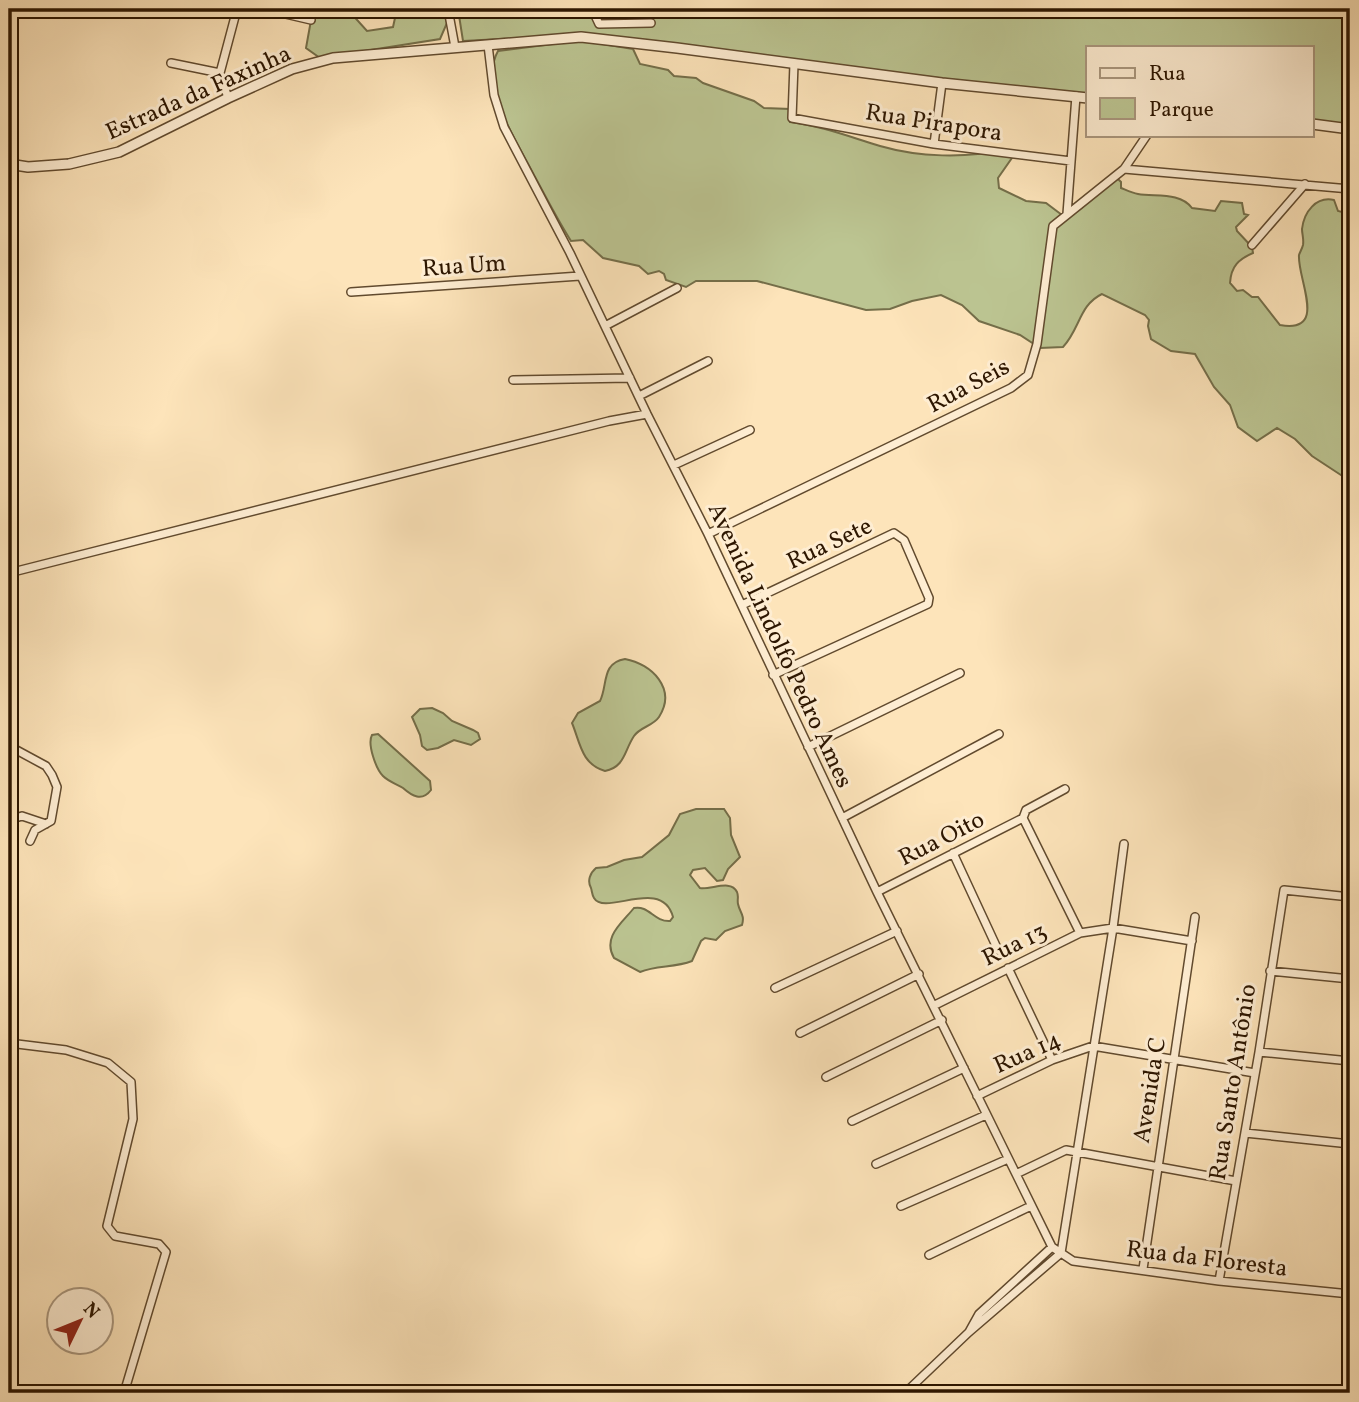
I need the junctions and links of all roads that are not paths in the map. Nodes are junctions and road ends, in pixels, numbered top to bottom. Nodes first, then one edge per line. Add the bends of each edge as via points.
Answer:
1 (237, 9) edge
2 (264, 9) edge
3 (448, 9) edge
4 (592, 9) edge
5 (311, 20) dead end
6 (650, 23) dead end
7 (488, 45) junction
8 (455, 47) junction
9 (171, 63) dead end
10 (794, 64) junction
11 (220, 74) junction
12 (942, 83) junction
13 (1076, 96) junction
14 (228, 97) junction
15 (1086, 98) edge
16 (1314, 124) edge
17 (1350, 129) edge
18 (1146, 136) edge
19 (934, 144) junction
20 (1071, 162) junction
21 (9, 164) edge
22 (1124, 170) junction
23 (1305, 184) junction
24 (1350, 189) edge
25 (1067, 215) junction
26 (1252, 245) dead end
27 (580, 276) junction
28 (677, 288) dead end
29 (351, 292) dead end
30 (605, 326) junction
31 (708, 361) dead end
32 (631, 378) junction
33 (513, 380) dead end
34 (639, 396) junction
35 (647, 414) junction
36 (750, 430) dead end
37 (674, 466) junction
38 (708, 534) junction
39 (9, 573) edge
40 (742, 605) junction
41 (960, 673) dead end
42 (773, 675) junction
43 (999, 734) dead end
44 (9, 746) edge
45 (808, 747) junction
46 (1065, 789) dead end
47 (842, 818) junction
48 (1023, 818) junction
49 (9, 820) edge
50 (46, 824) junction
51 (30, 841) dead end
52 (1124, 844) dead end
53 (953, 853) junction
54 (877, 891) junction
55 (1350, 897) edge
56 (1195, 917) dead end
57 (1113, 928) junction
58 (897, 931) junction
59 (1080, 933) junction
60 (1192, 941) junction
61 (998, 950) dead end
62 (1007, 968) junction
63 (1270, 971) junction
64 (919, 974) junction
65 (1350, 979) edge
66 (775, 988) dead end
67 (935, 1005) junction
68 (942, 1020) junction
69 (800, 1032) dead end
70 (9, 1043) edge
71 (1093, 1046) junction
72 (1259, 1052) junction
73 (1173, 1058) junction
74 (1052, 1060) junction
75 (1350, 1061) edge
76 (964, 1068) junction
77 (1255, 1073) junction
78 (826, 1077) dead end
79 (977, 1096) junction
80 (986, 1115) junction
81 (852, 1121) dead end
82 (1245, 1133) junction
83 (1350, 1144) edge
84 (1077, 1150) junction
85 (1008, 1159) junction
86 (876, 1164) dead end
87 (1157, 1166) junction
88 (1016, 1174) junction
89 (1236, 1181) junction
90 (901, 1206) dead end
91 (1031, 1206) junction
92 (1052, 1247) junction
93 (1061, 1253) junction
94 (929, 1255) dead end
95 (1143, 1269) junction
96 (1219, 1281) junction
97 (1350, 1294) edge
98 (969, 1332) junction
99 (124, 1393) edge
100 (905, 1393) edge

1 - 11 street
2 - 5 street
3 - 8 street
4 - 6 street via 599,24
7 - 8 street, Estrada da Faxinha
7 - 10 street, Estrada da Faxinha via 580,37
7 - 27 street, Avenida Lindolfo Pedro Ames via 494,95 504,127
8 - 14 street, Estrada da Faxinha via 333,58 292,69
9 - 11 street
10 - 12 street, Estrada da Faxinha
10 - 19 street, Rua Pirapora via 792,118
11 - 14 street
12 - 13 street, Estrada da Faxinha
12 - 19 street
13 - 15 street, Estrada da Faxinha
13 - 20 street
14 - 21 street, Estrada da Faxinha via 119,152 69,164
16 - 17 street
18 - 22 street, Rua Seis
19 - 20 street, Rua Pirapora
20 - 25 street
22 - 23 street
22 - 25 street, Rua Seis
23 - 24 street
23 - 26 street
25 - 38 street, Rua Seis via 1053,226 1037,344 1028,375 1011,388
27 - 29 street, Rua Um
27 - 30 street, Avenida Lindolfo Pedro Ames
28 - 30 street
30 - 32 street, Avenida Lindolfo Pedro Ames
31 - 34 street
32 - 33 street
32 - 34 street, Avenida Lindolfo Pedro Ames
34 - 35 street, Avenida Lindolfo Pedro Ames
35 - 37 street, Avenida Lindolfo Pedro Ames
35 - 39 street
36 - 37 street
37 - 38 street, Avenida Lindolfo Pedro Ames
38 - 40 street, Avenida Lindolfo Pedro Ames
40 - 42 street, Avenida Lindolfo Pedro Ames
40 - 42 street, Rua Sete via 894,533 904,540 928,604
41 - 45 street
42 - 45 street, Avenida Lindolfo Pedro Ames
43 - 47 street
44 - 50 street via 46,766 52,775 57,787 51,821
45 - 47 street, Avenida Lindolfo Pedro Ames
46 - 48 street, Rua Oito via 1026,810
47 - 54 street, Avenida Lindolfo Pedro Ames
48 - 53 street, Rua Oito
48 - 59 street
49 - 50 street via 22,816
50 - 51 street via 34,830
52 - 57 street
53 - 54 street, Rua Oito
53 - 61 street
54 - 58 street, Avenida Lindolfo Pedro Ames
55 - 63 street, Rua Santo Antônio via 1284,890
56 - 60 street, Avenida C
57 - 59 street, Rua 13
57 - 60 street, Rua 13
57 - 71 street
58 - 64 street, Avenida Lindolfo Pedro Ames
58 - 66 street
59 - 62 street, Rua 13
60 - 73 street, Avenida C
62 - 67 street, Rua 13
62 - 74 street
63 - 65 street
63 - 72 street, Rua Santo Antônio
64 - 67 street, Avenida Lindolfo Pedro Ames
64 - 69 street
67 - 68 street, Avenida Lindolfo Pedro Ames
68 - 76 street, Avenida Lindolfo Pedro Ames
68 - 78 street
70 - 99 street via 66,1050 108,1063 131,1082 134,1119 107,1226 115,1236 159,1244 166,1252
71 - 73 street
71 - 74 street, Rua 14
71 - 84 street
72 - 75 street
72 - 77 street, Rua Santo Antônio
73 - 77 street
73 - 87 street, Avenida C
74 - 79 street, Rua 14
76 - 79 street, Avenida Lindolfo Pedro Ames
76 - 81 street
77 - 82 street, Rua Santo Antônio
79 - 80 street, Avenida Lindolfo Pedro Ames
80 - 85 street, Avenida Lindolfo Pedro Ames
80 - 86 street
82 - 83 street
82 - 89 street, Rua Santo Antônio
84 - 87 street
84 - 88 street via 1066,1150
84 - 93 street
85 - 88 street, Avenida Lindolfo Pedro Ames
85 - 90 street
87 - 89 street
87 - 95 street, Avenida C
88 - 91 street, Avenida Lindolfo Pedro Ames
89 - 96 street, Rua Santo Antônio
91 - 92 street, Avenida Lindolfo Pedro Ames
91 - 94 street
92 - 93 street, Avenida Lindolfo Pedro Ames
92 - 98 street via 979,1314
93 - 95 street, Rua da Floresta via 1073,1261
93 - 98 street
95 - 96 street, Rua da Floresta
96 - 97 street, Rua da Floresta
98 - 100 street

